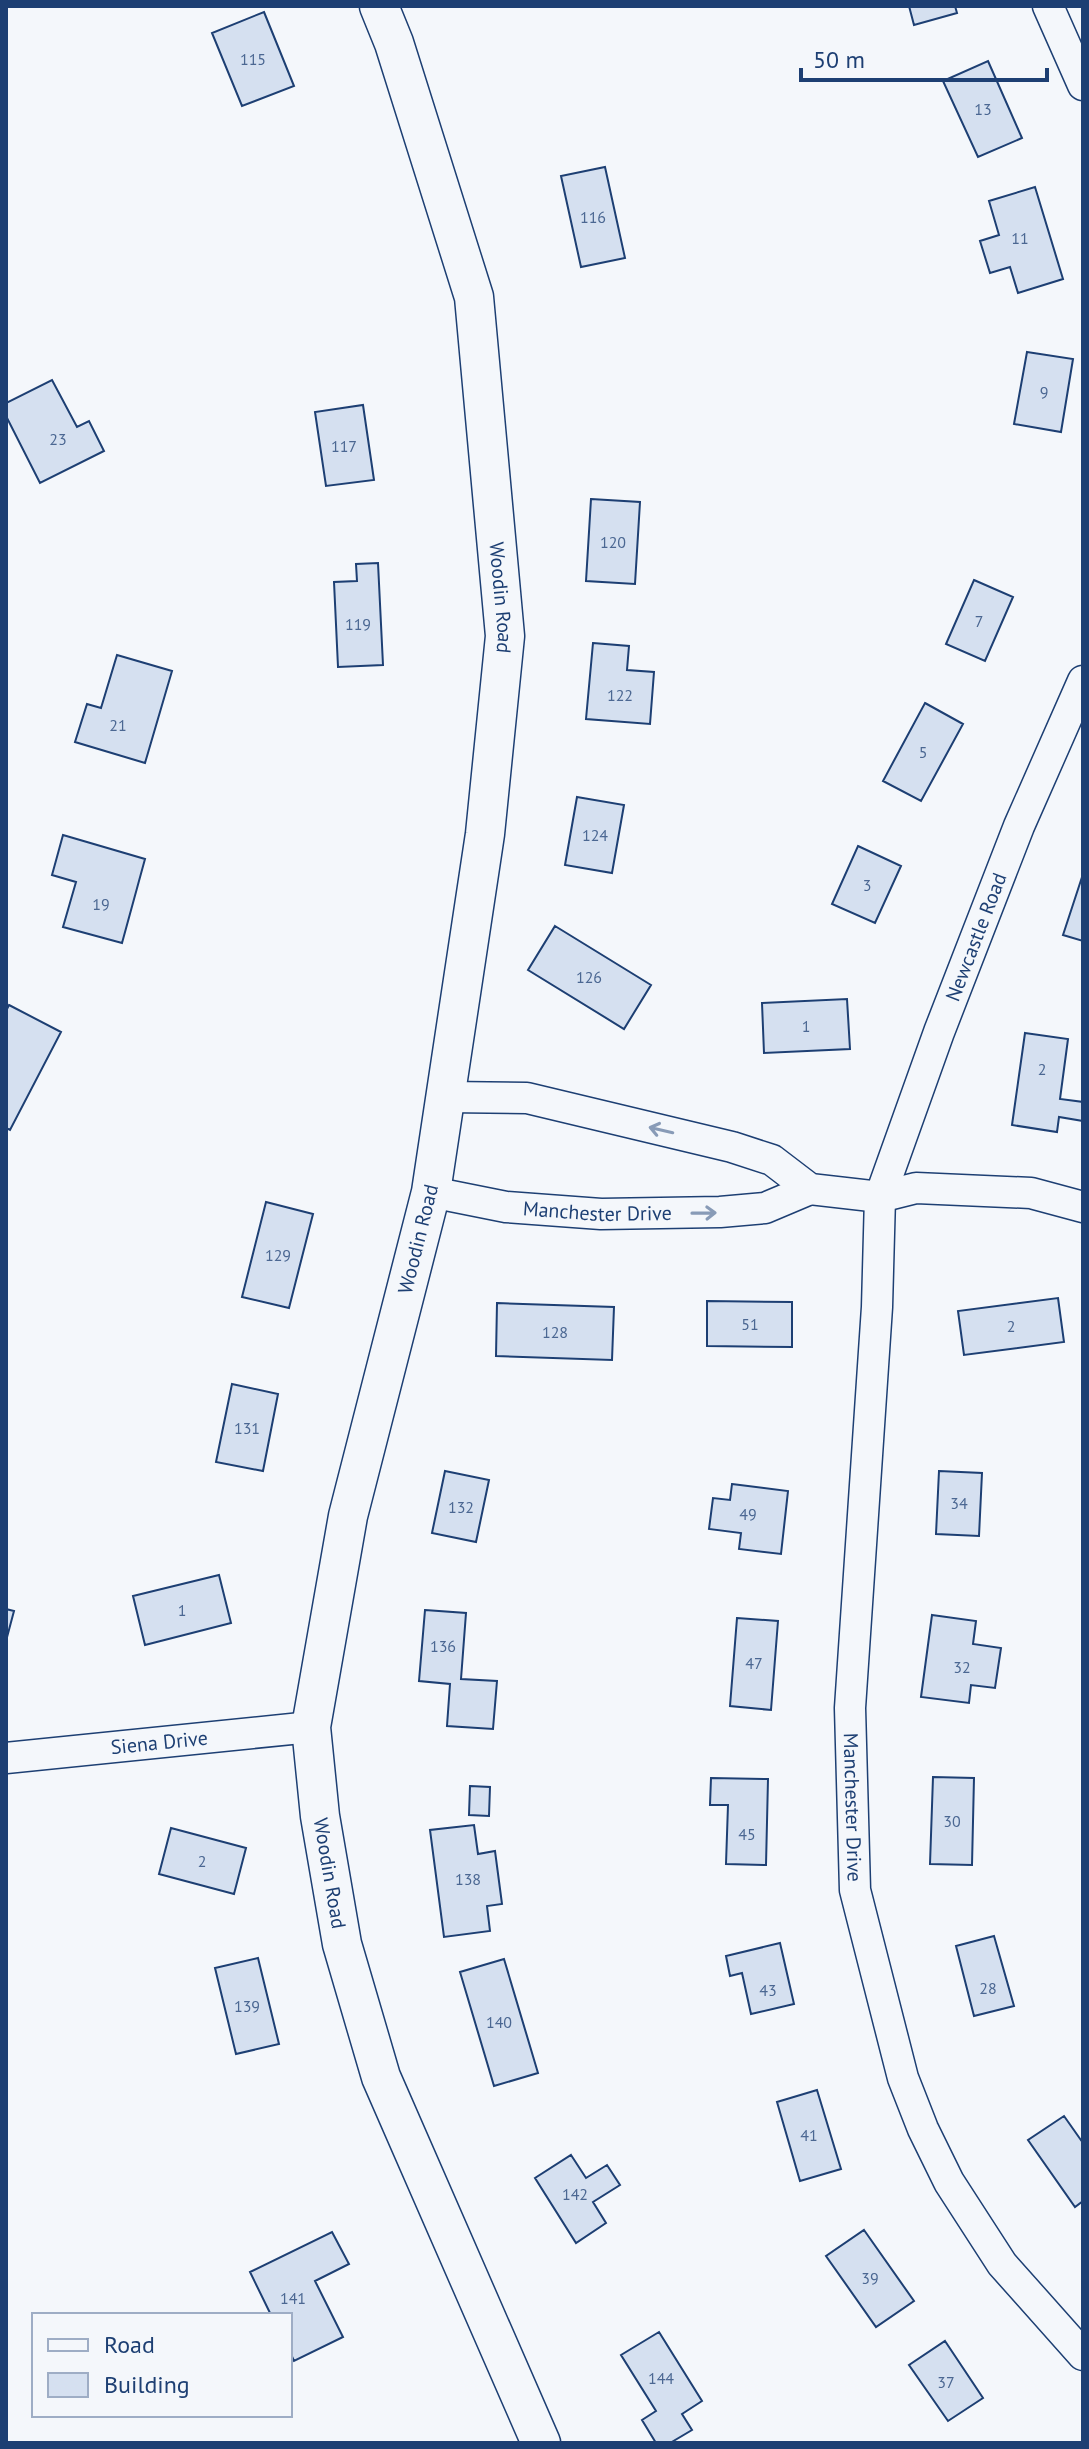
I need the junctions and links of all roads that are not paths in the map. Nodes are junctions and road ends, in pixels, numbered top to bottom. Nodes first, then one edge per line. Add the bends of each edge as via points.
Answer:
1 (379, 6) edge
2 (1048, 6) edge
3 (1083, 85) edge
4 (1083, 681) edge
5 (446, 1097) junction
6 (810, 1189) junction
7 (431, 1192) junction
8 (880, 1197) junction
9 (1083, 1207) edge
10 (311, 1727) junction
11 (6, 1758) edge
12 (1083, 2355) edge
13 (541, 2443) edge

1 - 5 street, Woodin Road via 474,297 505,636 485,834
2 - 3 street
4 - 8 street, Newcastle Road via 1019,826
6 -> 5 street via 772,1160 732,1147 527,1098
5 - 7 street, Woodin Road
7 -> 6 street, Manchester Drive via 506,1207 616,1214 765,1208
6 - 8 street, Manchester Drive
7 - 10 street, Woodin Road via 348,1516
8 - 9 street, Manchester Drive via 916,1188 1031,1193
8 - 12 street, Manchester Drive via 850,1708 855,1890 903,2078 923,2129 949,2182 1002,2264
10 - 11 street, Siena Drive
10 - 13 street, Woodin Road via 342,1944 381,2077

